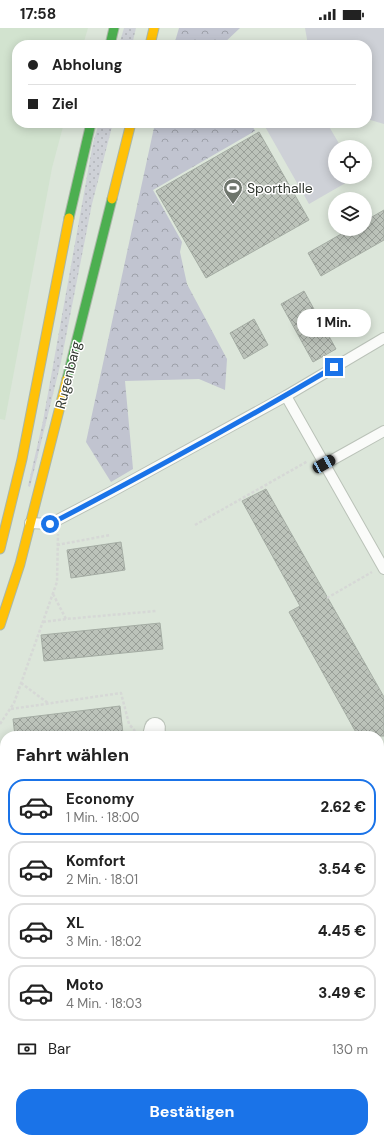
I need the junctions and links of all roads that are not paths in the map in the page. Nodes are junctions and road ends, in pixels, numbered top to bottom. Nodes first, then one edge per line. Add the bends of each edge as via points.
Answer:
1 (114, 28) edge
2 (154, 28) edge
3 (111, 40) edge
4 (151, 40) edge
5 (91, 128) edge
6 (129, 128) edge
7 (384, 338) edge
8 (286, 396) junction
9 (384, 431) edge
10 (324, 464) junction
11 (30, 523) junction
12 (0, 549) edge
13 (383, 568) edge
14 (0, 625) edge

1 - 3 main road
2 - 4 main road
5 - 12 main road, Rugenbarg via 64,239 22,459
6 - 11 main road, Rugenbarg
7 - 8 lane
8 - 10 lane
8 - 11 lane via 50,524
9 - 10 lane
10 - 13 lane
11 - 14 main road, Rugenbarg

